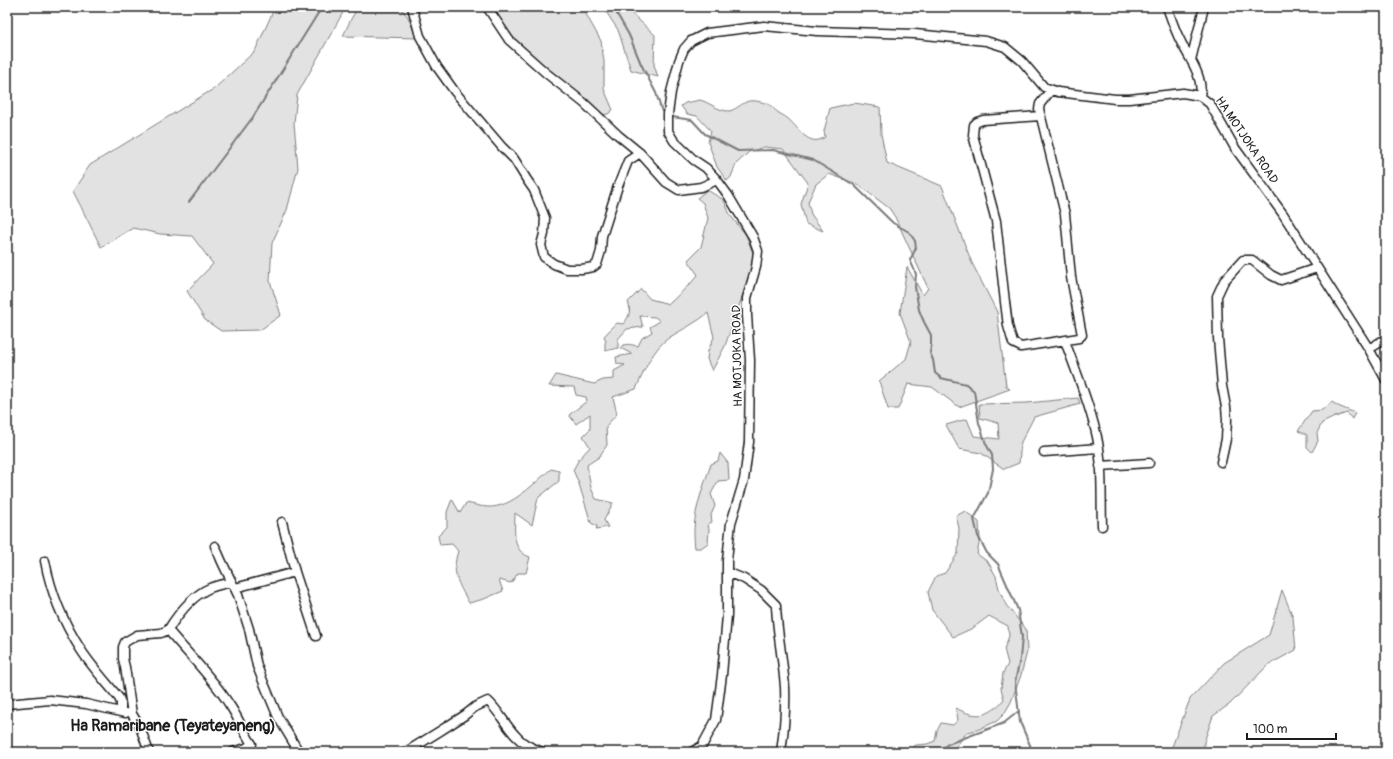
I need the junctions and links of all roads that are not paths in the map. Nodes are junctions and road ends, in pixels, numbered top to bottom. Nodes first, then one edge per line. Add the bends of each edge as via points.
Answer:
1 (412, 7) edge
2 (487, 7) edge
3 (1167, 7) edge
4 (1204, 7) edge
5 (1191, 60) junction
6 (1051, 90) junction
7 (1200, 96) junction
8 (1041, 116) junction
9 (640, 153) junction
10 (717, 180) junction
11 (1317, 268) junction
12 (1065, 341) junction
13 (1386, 341) edge
14 (1369, 349) junction
15 (1386, 380) edge
16 (1098, 448) junction
17 (1044, 452) dead end
18 (1149, 462) dead end
19 (1221, 462) dead end
20 (1100, 466) junction
21 (282, 522) dead end
22 (1102, 526) dead end
23 (215, 546) dead end
24 (44, 561) dead end
25 (295, 572) junction
26 (727, 572) junction
27 (233, 585) junction
28 (168, 630) junction
29 (316, 636) dead end
30 (7, 704) edge
31 (121, 712) junction
32 (132, 714) junction
33 (534, 750) edge
34 (149, 752) edge
35 (233, 752) edge
36 (299, 752) edge
37 (406, 752) edge
38 (542, 752) edge
39 (692, 752) edge
40 (781, 752) edge

1 - 9 street via 420,36 437,67 455,92 514,159 534,190 545,218 541,245 544,257 554,264 567,269 582,269 597,264 602,236 618,186 628,161
2 - 9 street via 509,40
3 - 5 street via 1180,41
4 - 5 street
5 - 7 street via 1202,88
6 - 7 street, HA MOTJOKA ROAD via 1115,99 1183,93
6 - 8 street via 1040,104
6 - 10 street, HA MOTJOKA ROAD via 1040,83 1013,52 986,41 915,34 824,32 764,26 707,33 691,41 679,61 671,92 668,131 674,141
7 - 11 street, HA MOTJOKA ROAD via 1210,104 1235,148 1283,214
8 - 12 street via 1065,214 1071,277 1082,335
8 - 12 street via 983,120 974,125 973,135 996,221 1008,326 1013,343 1021,347
9 - 10 street via 666,182 680,190 701,187
10 - 26 street, HA MOTJOKA ROAD via 728,195 758,251 747,298 746,316 750,360 750,442 744,480 731,523
11 - 14 street, HA MOTJOKA ROAD
11 - 19 street via 1281,280 1252,260 1243,260 1224,281 1217,296 1218,338 1227,420
12 - 16 street via 1088,405
13 - 14 street
14 - 15 street, HA MOTJOKA ROAD
16 - 17 street
16 - 20 street
18 - 20 street
20 - 22 street
21 - 25 street
23 - 27 street
24 - 31 street via 57,605 80,650 119,698
25 - 27 street
25 - 29 street
26 - 39 street, HA MOTJOKA ROAD via 726,637 716,720 702,746
26 - 40 street via 761,590 776,605 785,689
27 - 28 street via 211,587 200,594
27 - 36 street via 262,681 278,717
28 - 32 street via 137,635 125,642 123,659
28 - 35 street via 229,704 252,744
30 - 31 street via 50,700 86,704
31 - 32 street
32 - 34 street
33 - 37 street via 518,738 488,702 475,706 440,732
33 - 38 street

